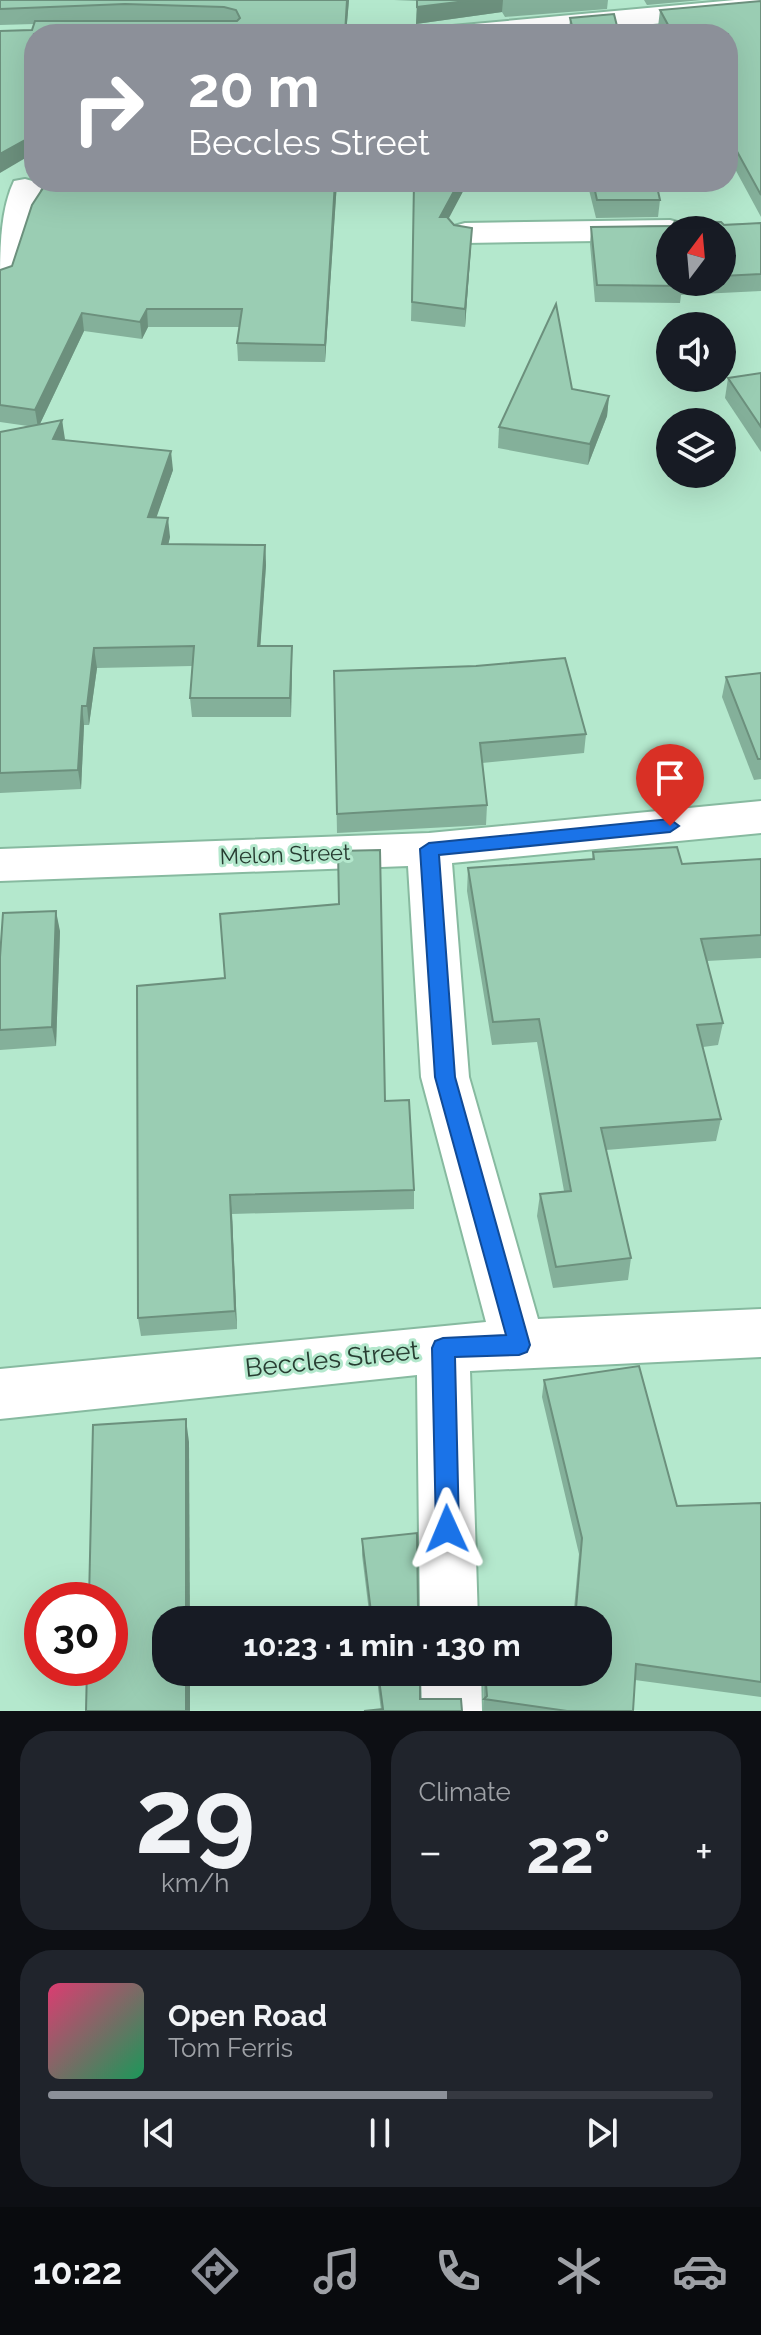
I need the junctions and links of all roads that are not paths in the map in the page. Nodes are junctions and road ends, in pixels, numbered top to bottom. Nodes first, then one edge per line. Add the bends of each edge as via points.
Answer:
1 (761, 6) edge
2 (562, 24) edge
3 (24, 191) edge
4 (656, 230) edge
5 (465, 233) edge
6 (0, 275) edge
7 (761, 817) edge
8 (429, 849) junction
9 (0, 865) edge
10 (761, 1333) edge
11 (519, 1345) junction
12 (443, 1348) junction
13 (0, 1394) edge
14 (449, 1606) edge
15 (451, 1686) edge
16 (452, 1711) edge

1 - 2 street
3 - 6 street
4 - 5 street
7 - 8 street, Melon Street
8 - 9 street, Melon Street
8 - 11 street via 445,1077
10 - 11 street, Beccles Street
11 - 12 street, Beccles Street
12 - 13 street, Beccles Street
12 - 14 street
15 - 16 street

